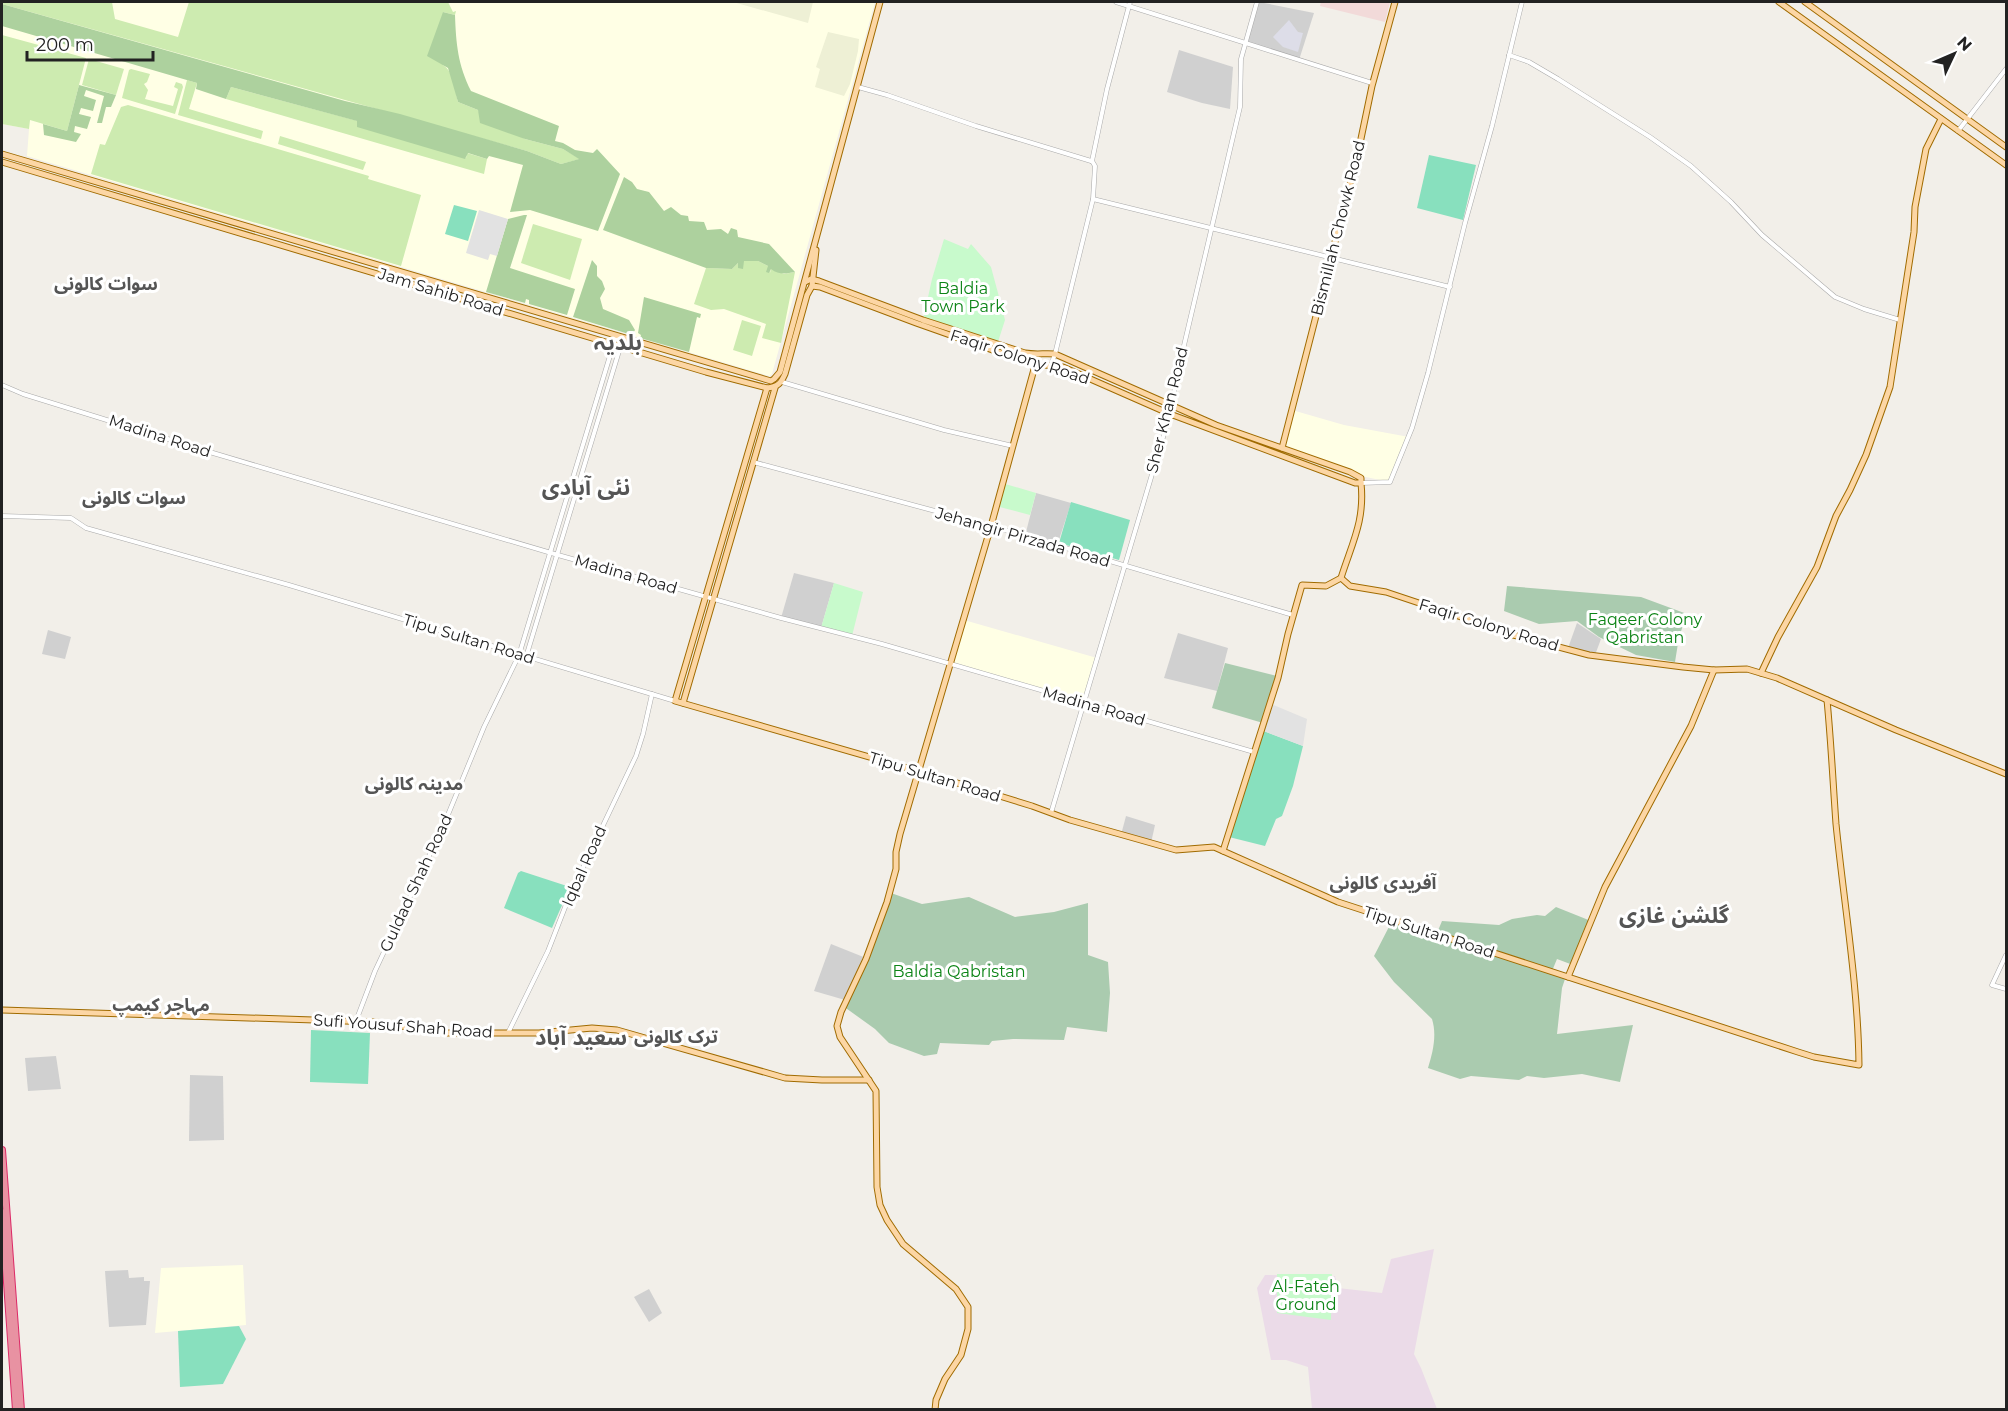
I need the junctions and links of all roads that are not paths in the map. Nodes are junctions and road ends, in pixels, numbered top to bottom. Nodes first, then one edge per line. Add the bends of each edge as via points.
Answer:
1 (880, 2) edge
2 (1116, 2) edge
3 (1257, 2) edge
4 (1395, 2) edge
5 (1522, 2) edge
6 (1779, 2) edge
7 (1805, 2) edge
8 (1129, 3) edge
9 (1246, 43) junction
10 (1509, 55) junction
11 (2007, 69) edge
12 (1372, 83) junction
13 (858, 87) junction
14 (1941, 118) junction
15 (1967, 118) junction
16 (1959, 131) junction
17 (2007, 147) edge
18 (2, 154) edge
19 (9, 157) junction
20 (1092, 161) junction
21 (4, 163) edge
22 (2007, 165) edge
23 (1093, 199) junction
24 (1213, 227) junction
25 (818, 236) junction
26 (1330, 258) junction
27 (814, 279) junction
28 (804, 284) junction
29 (812, 286) junction
30 (1450, 287) junction
31 (1900, 320) junction
32 (616, 336) junction
33 (623, 338) junction
34 (614, 344) junction
35 (621, 346) junction
36 (1055, 354) junction
37 (1038, 355) junction
38 (1036, 364) junction
39 (1051, 366) junction
40 (782, 382) junction
41 (2, 385) edge
42 (767, 388) junction
43 (775, 388) junction
44 (1171, 406) junction
45 (1170, 414) junction
46 (1013, 446) junction
47 (1281, 451) junction
48 (752, 462) junction
49 (1361, 483) junction
50 (2, 516) edge
51 (991, 526) junction
52 (550, 552) junction
53 (558, 555) junction
54 (1124, 566) junction
55 (1341, 578) junction
56 (706, 597) junction
57 (713, 599) junction
58 (1293, 615) junction
59 (519, 654) junction
60 (526, 657) junction
61 (949, 664) junction
62 (1714, 670) junction
63 (1761, 673) junction
64 (652, 694) junction
65 (1827, 700) junction
66 (675, 701) junction
67 (1084, 702) junction
68 (683, 703) junction
69 (1254, 752) junction
70 (918, 771) junction
71 (2007, 774) edge
72 (1051, 814) junction
73 (1223, 851) junction
74 (2007, 955) edge
75 (1568, 977) junction
76 (2007, 989) edge
77 (2, 1010) edge
78 (356, 1022) junction
79 (507, 1034) junction
80 (869, 1080) junction
81 (2, 1150) edge
82 (2, 1212) edge
83 (19, 1410) edge
84 (935, 1410) edge

1 - 13 main road
2 - 8 street
3 - 9 street, Sher Khan Road
4 - 12 main road, Bismillah Chowk Road
5 - 10 street
6 - 14 main road
7 - 15 main road
8 - 9 street
8 - 20 street
9 - 12 street
9 - 24 street, Sher Khan Road via 1241,59 1240,107
10 - 30 street
10 - 31 street via 1529,62 1691,166 1762,235 1835,297
11 - 15 street
12 - 26 main road, Bismillah Chowk Road
13 - 20 street
13 - 25 main road
14 - 16 main road
14 - 31 main road via 1922,167
15 - 16 street
15 - 17 main road
16 - 22 main road
18 - 19 main road, Jam Sahib Road
19 - 21 main road
19 - 32 main road, Jam Sahib Road
20 - 23 street
21 - 34 main road, Jam Sahib Road
23 - 24 street
23 - 36 street
24 - 26 street
24 - 44 street, Sher Khan Road
25 - 27 main road
25 - 28 main road
26 - 30 street
26 - 47 main road, Bismillah Chowk Road
27 - 28 main road
27 - 29 main road
27 - 37 main road, Faqir Colony Road via 923,320
28 - 33 main road, Jam Sahib Road via 780,372 771,381
29 - 38 main road, Faqir Colony Road
29 - 40 main road
30 - 49 street via 1412,428 1392,479 1386,484
31 - 63 main road via 1890,387 1869,446 1817,567
32 - 33 main road, Jam Sahib Road
32 - 34 street, Guldad Shah Road
33 - 35 street
34 - 35 main road, Jam Sahib Road
34 - 52 street, Guldad Shah Road
35 - 42 main road, Jam Sahib Road
35 - 53 street
36 - 37 main road, Faqir Colony Road
36 - 39 street
36 - 44 main road, Faqir Colony Road
37 - 38 main road
38 - 39 main road, Faqir Colony Road
38 - 46 main road
39 - 45 main road, Faqir Colony Road via 1063,367
40 - 43 main road
40 - 46 street
41 - 52 street, Madina Road via 213,453
42 - 43 main road, Jam Sahib Road
42 - 56 main road
43 - 48 main road
44 - 45 street, Sher Khan Road
44 - 47 main road, Faqir Colony Road
45 - 47 main road, Faqir Colony Road
45 - 54 street, Sher Khan Road
46 - 51 main road
47 - 49 main road, Faqir Colony Road
48 - 51 street, Jehangir Pirzada Road
48 - 57 main road
49 - 55 main road via 1359,528
50 - 59 street, Tipu Sultan Road via 71,518 86,528
51 - 54 street, Jehangir Pirzada Road
51 - 61 main road
52 - 53 street, Madina Road
52 - 59 street, Guldad Shah Road
53 - 56 street, Madina Road
53 - 60 street
54 - 58 street, Jehangir Pirzada Road
54 - 67 street, Sher Khan Road
55 - 58 main road via 1326,586 1302,585
55 - 62 main road, Faqir Colony Road via 1350,586 1386,592 1494,630 1589,655
56 - 57 street, Madina Road
56 - 66 main road
57 - 61 street, Madina Road
57 - 68 main road
58 - 69 main road
59 - 60 street, Tipu Sultan Road
59 - 78 street, Guldad Shah Road via 375,971
60 - 64 street, Tipu Sultan Road
61 - 67 street, Madina Road
61 - 70 main road
62 - 63 main road, Faqir Colony Road via 1744,668
62 - 75 main road via 1691,726 1605,887
63 - 65 main road, Faqir Colony Road
64 - 66 street, Tipu Sultan Road
64 - 79 street, Iqbal Road via 636,756
65 - 71 main road, Faqir Colony Road
65 - 75 main road, Tipu Sultan Road via 1836,824 1857,1002 1859,1065 1806,1054
66 - 68 main road, Tipu Sultan Road
67 - 69 street, Madina Road
67 - 72 street, Sher Khan Road
68 - 70 main road, Tipu Sultan Road
69 - 73 main road
70 - 72 main road, Tipu Sultan Road
70 - 80 main road via 899,837 890,892 837,1026 840,1037
72 - 73 main road, Tipu Sultan Road via 1176,850 1214,847
73 - 75 main road, Tipu Sultan Road via 1338,903
74 - 76 street via 1992,985
77 - 78 main road, Sufi Yousuf Shah Road
78 - 79 main road, Sufi Yousuf Shah Road via 448,1033
79 - 80 main road, Sufi Yousuf Shah Road via 617,1029 785,1078
80 - 84 main road via 876,1091 880,1205 903,1244 956,1288 968,1307 968,1329 961,1355 945,1379
81 - 83 highway
82 - 83 highway

